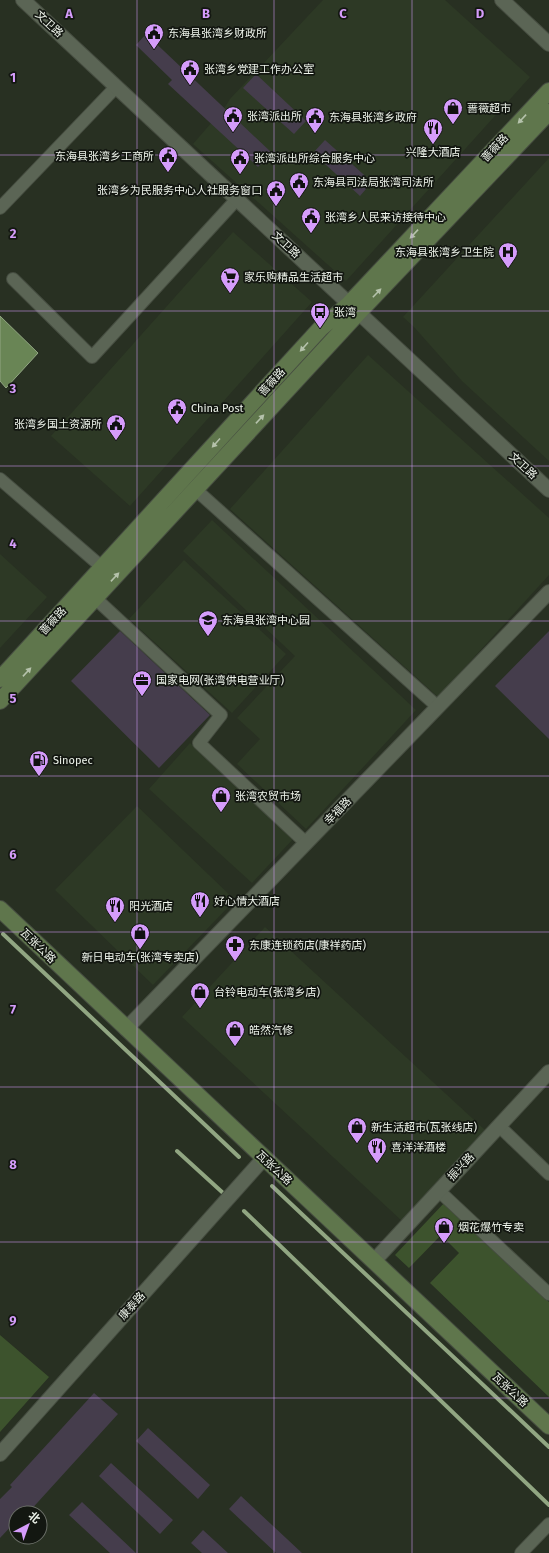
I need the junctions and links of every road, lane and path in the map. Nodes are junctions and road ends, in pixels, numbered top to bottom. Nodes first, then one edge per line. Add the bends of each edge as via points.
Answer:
1 (24, 0) edge
2 (502, 0) edge
3 (549, 44) edge
4 (116, 87) junction
5 (549, 91) edge
6 (549, 112) edge
7 (237, 199) junction
8 (0, 208) edge
9 (13, 279) dead end
10 (354, 308) junction
11 (0, 479) edge
12 (195, 490) junction
13 (549, 490) edge
14 (103, 568) junction
15 (549, 592) edge
16 (95, 598) junction
17 (0, 679) edge
18 (0, 701) edge
19 (438, 707) junction
20 (306, 843) junction
21 (0, 910) edge
22 (126, 1029) junction
23 (549, 1072) edge
24 (499, 1126) junction
25 (264, 1158) junction
26 (549, 1174) edge
27 (439, 1191) junction
28 (374, 1261) junction
29 (549, 1294) edge
30 (549, 1426) edge
31 (0, 1454) edge
32 (549, 1524) edge
33 (521, 1553) edge

1 - 4 street, 文卫路
2 - 3 street
4 - 7 street, 文卫路
4 - 8 street
5 -> 10 main road, 蔷薇路
10 -> 6 main road, 蔷薇路
7 - 9 street via 92,357
7 - 10 street, 文卫路
12 -> 10 main road, 蔷薇路
10 - 13 street, 文卫路
10 -> 14 main road, 蔷薇路 via 320,329
11 - 14 street
16 -> 12 main road, 蔷薇路
12 - 19 street
14 - 17 main road, 蔷薇路
15 - 19 street, 幸福路
18 -> 16 main road, 蔷薇路
16 - 20 street via 221,715 199,743
19 - 20 street, 幸福路
20 - 22 street, 幸福路
21 - 22 main road, 瓦张公路
22 - 25 main road, 瓦张公路
23 - 24 street, 振兴路
24 - 26 street
24 - 27 street, 振兴路
25 - 28 main road, 瓦张公路
25 - 31 street, 康泰路
27 - 28 street, 振兴路
27 - 29 street
28 - 30 main road, 瓦张公路
32 - 33 street

